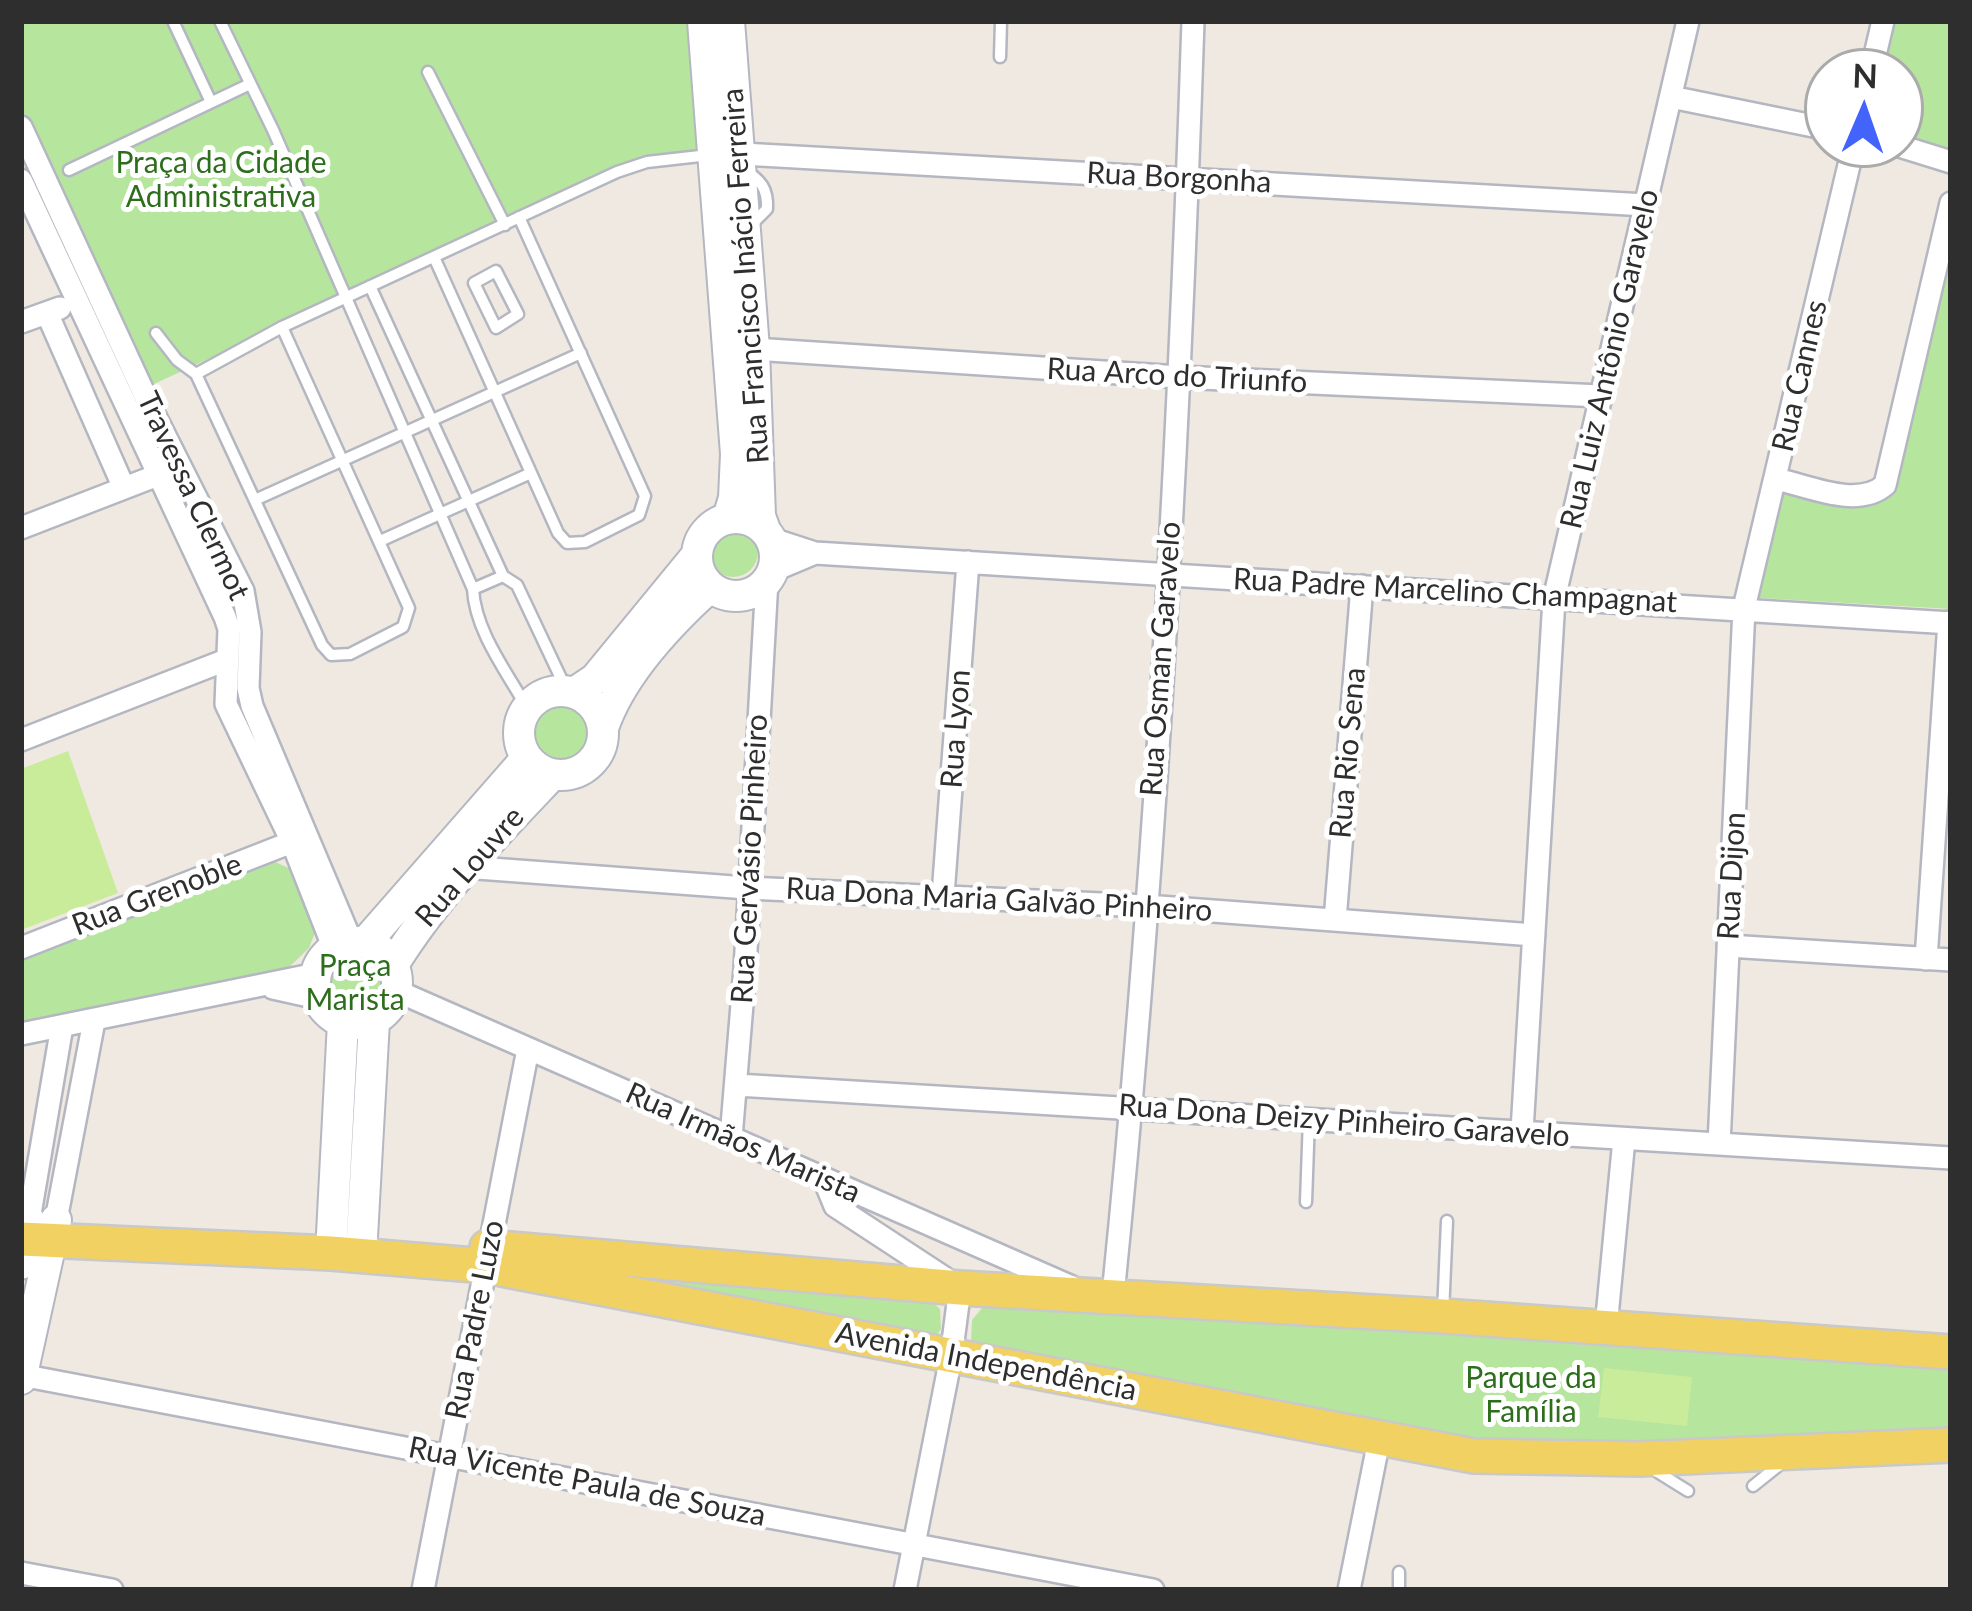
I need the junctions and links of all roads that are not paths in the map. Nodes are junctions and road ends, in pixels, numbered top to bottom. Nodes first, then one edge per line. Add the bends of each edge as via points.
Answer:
1 (173, 21) edge
2 (220, 21) edge
3 (703, 21) edge
4 (729, 21) edge
5 (1001, 21) edge
6 (1193, 21) edge
7 (1688, 21) edge
8 (1000, 57) dead end
9 (428, 72) dead end
10 (250, 84) junction
11 (1671, 97) junction
12 (210, 100) junction
13 (1804, 124) edge
14 (21, 127) edge
15 (731, 158) junction
16 (1849, 168) edge
17 (69, 170) dead end
18 (1188, 178) junction
19 (21, 180) edge
20 (1951, 203) edge
21 (1646, 205) junction
22 (519, 217) junction
23 (505, 225) junction
24 (434, 257) junction
25 (370, 286) junction
26 (348, 298) junction
27 (76, 301) junction
28 (484, 307) junction
29 (46, 313) junction
30 (461, 317) junction
31 (21, 322) edge
32 (282, 327) junction
33 (156, 333) dead end
34 (754, 349) junction
35 (581, 353) junction
36 (196, 374) junction
37 (1178, 377) junction
38 (495, 392) junction
39 (1601, 396) junction
40 (432, 421) junction
41 (404, 433) junction
42 (343, 461) junction
43 (531, 473) junction
44 (158, 475) junction
45 (1776, 479) junction
46 (124, 488) junction
47 (257, 500) junction
48 (468, 501) junction
49 (440, 514) junction
50 (728, 518) junction
51 (21, 528) edge
52 (768, 534) junction
53 (380, 541) junction
54 (814, 553) junction
55 (696, 556) junction
56 (968, 562) junction
57 (1167, 574) junction
58 (770, 575) junction
59 (502, 576) junction
60 (1362, 586) junction
61 (710, 587) junction
62 (473, 589) junction
63 (1554, 599) junction
64 (1744, 608) junction
65 (1950, 622) edge
66 (226, 661) junction
67 (571, 693) junction
68 (527, 708) junction
69 (603, 728) junction
70 (21, 740) edge
71 (539, 767) junction
72 (292, 842) junction
73 (464, 867) junction
74 (747, 888) junction
75 (944, 896) junction
76 (1146, 906) junction
77 (1335, 920) junction
78 (1534, 935) junction
79 (1728, 946) junction
80 (21, 948) edge
81 (1926, 959) junction
82 (1951, 960) edge
83 (337, 961) junction
84 (395, 978) junction
85 (94, 1021) junction
86 (358, 1021) junction
87 (62, 1026) junction
88 (21, 1034) edge
89 (528, 1049) junction
90 (736, 1084) junction
91 (1132, 1107) junction
92 (1309, 1118) junction
93 (1522, 1131) junction
94 (730, 1138) junction
95 (1624, 1139) junction
96 (1719, 1144) junction
97 (1951, 1158) edge
98 (824, 1178) junction
99 (1306, 1202) dead end
100 (1448, 1221) dead end
101 (32, 1235) edge
102 (347, 1246) junction
103 (488, 1257) junction
104 (960, 1288) junction
105 (1102, 1295) junction
106 (1443, 1316) junction
107 (1606, 1327) junction
108 (1951, 1352) edge
109 (951, 1357) junction
110 (21, 1376) edge
111 (1379, 1440) junction
112 (1951, 1445) edge
113 (1791, 1453) junction
114 (449, 1455) junction
115 (1639, 1460) junction
116 (1753, 1486) dead end
117 (1688, 1491) dead end
118 (914, 1545) junction
119 (1399, 1572) dead end
120 (21, 1574) edge
121 (112, 1590) edge
122 (423, 1590) edge
123 (905, 1590) edge
124 (1153, 1590) edge
125 (1349, 1590) edge
126 (1399, 1590) edge

1 - 12 lane
2 - 10 lane
3 - 15 street, Rua Francisco Inácio Ferreira
4 - 15 street, Rua Francisco Inácio Ferreira
5 - 8 lane
6 - 18 street, Rua Osman Garavelo
7 - 11 street, Rua Luiz Antônio Garavelo
9 - 23 lane
10 - 12 lane
10 - 26 lane
11 - 13 street
11 - 21 street, Rua Luiz Antônio Garavelo
12 - 17 lane
14 - 83 street, Travessa Clermot via 243,591 252,706
15 - 18 street, Rua Borgonha
15 - 22 lane via 628,167
15 - 34 street, Rua Francisco Inácio Ferreira
15 - 50 street, Rua Francisco Inácio Ferreira via 736,454
16 - 45 street, Rua Cannes
18 - 21 street, Rua Borgonha
18 - 37 street, Rua Osman Garavelo
19 - 27 street
20 - 45 street via 1886,485 1857,497
21 - 39 street, Rua Luiz Antônio Garavelo
22 - 23 lane
22 - 35 lane
23 - 24 lane
24 - 25 lane
24 - 30 lane
25 - 26 lane
25 - 40 lane
26 - 32 lane
26 - 41 lane
27 - 29 street
27 - 44 street
28 - 28 lane via 494,327 518,317 496,271 475,280
28 - 30 lane
29 - 31 street
29 - 46 street
30 - 38 lane
32 - 36 lane
32 - 42 lane
33 - 36 lane
34 - 37 street, Rua Arco do Triunfo
34 - 52 street, Rua Francisco Inácio Ferreira via 760,515
35 - 38 lane
35 - 43 lane via 643,490 642,511 586,542 567,543
36 - 47 lane
37 - 39 street, Rua Arco do Triunfo
37 - 57 street, Rua Osman Garavelo
38 - 40 lane
38 - 43 lane
39 - 63 street, Rua Luiz Antônio Garavelo
40 - 41 lane
40 - 48 lane
41 - 42 lane
41 - 49 lane
42 - 47 lane
42 - 53 lane
43 - 48 lane
44 - 46 street
44 - 66 street via 225,617
45 - 64 street, Rua Cannes
46 - 51 street
47 - 53 lane via 332,655 350,654 407,622 408,602
48 - 49 lane
48 - 59 lane
49 - 53 lane
49 - 62 lane
50 - 52 street
50 - 55 street via 702,536
52 - 54 street, Rua Padre Marcelino Champagnat
52 - 58 street via 775,553
54 - 56 street, Rua Padre Marcelino Champagnat
54 - 58 street, Rua Padre Marcelino Champagnat
55 - 61 street
55 - 67 street via 596,679
56 - 57 street, Rua Padre Marcelino Champagnat
56 - 75 street, Rua Lyon
57 - 60 street, Rua Padre Marcelino Champagnat
57 - 76 street, Rua Osman Garavelo
58 - 61 street via 744,595
58 - 74 street, Rua Gervásio Pinheiro
59 - 62 lane
59 - 67 lane via 517,585
60 - 63 street, Rua Padre Marcelino Champagnat
60 - 77 street, Rua Rio Sena
61 - 69 street via 629,677
62 - 68 lane via 485,633
63 - 64 street, Rua Padre Marcelino Champagnat
63 - 78 street, Rua Luiz Antônio Garavelo
64 - 65 street, Rua Padre Marcelino Champagnat
64 - 79 street, Rua Dijon
65 - 81 street
66 - 70 street
66 - 72 street via 226,704
67 - 68 street via 544,694
67 - 69 street via 590,703
68 - 71 street via 518,733
69 - 71 street via 589,764 572,774
71 - 73 street, Rua Louvre
71 - 83 street, Rua Louvre
72 - 80 street, Rua Grenoble
72 - 83 street
73 - 74 street, Rua Dona Maria Galvão Pinheiro
73 - 84 street, Rua Louvre via 414,931
74 - 75 street, Rua Dona Maria Galvão Pinheiro
74 - 90 street, Rua Gervásio Pinheiro
75 - 76 street, Rua Dona Maria Galvão Pinheiro
76 - 77 street, Rua Dona Maria Galvão Pinheiro
76 - 91 street, Rua Osman Garavelo
77 - 78 street, Rua Dona Maria Galvão Pinheiro
78 - 93 street, Rua Luiz Antônio Garavelo
79 - 81 street
79 - 96 street, Rua Dijon
81 - 82 street
83 - 84 street via 386,955
83 - 85 street via 266,987
83 - 86 street via 324,1009
84 - 86 street via 392,1004
84 - 89 street, Rua Irmãos Marista
85 - 87 street
85 - 101 street
86 - 102 street
87 - 88 street
87 - 101 street
89 - 94 street, Rua Irmãos Marista
89 - 103 street, Rua Padre Luzo
90 - 91 street, Rua Dona Deizy Pinheiro Garavelo
90 - 94 street, Rua Gervásio Pinheiro
91 - 92 street, Rua Dona Deizy Pinheiro Garavelo
91 - 105 street, Rua Osman Garavelo
92 - 93 street, Rua Dona Deizy Pinheiro Garavelo
92 - 99 lane
93 - 95 street, Rua Dona Deizy Pinheiro Garavelo
94 - 98 street, Rua Irmãos Marista
95 - 96 street, Rua Dona Deizy Pinheiro Garavelo
95 - 107 street
96 - 97 street, Rua Dona Deizy Pinheiro Garavelo
98 - 104 street via 835,1206
98 - 105 street, Rua Irmãos Marista
100 - 106 lane
101 - 102 main road, Avenida Independência
101 - 110 street
102 - 103 main road, Avenida Independência
103 - 104 main road, Avenida Independência
103 - 109 main road, Avenida Independência
103 - 114 street, Rua Padre Luzo
104 - 105 main road, Avenida Independência
104 - 109 street
105 - 106 main road, Avenida Independência
106 - 107 main road, Avenida Independência
107 - 108 main road, Avenida Independência
109 - 111 main road, Avenida Independência
109 - 118 street
110 - 114 street, Rua Vicente Paula de Souza
111 - 115 main road, Avenida Independência via 1502,1459
111 - 125 street
112 - 113 main road, Avenida Independência
113 - 115 main road, Avenida Independência
113 - 116 lane
114 - 118 street, Rua Vicente Paula de Souza
114 - 122 street, Rua Padre Luzo
115 - 117 lane
118 - 123 street
118 - 124 street, Rua Vicente Paula de Souza
119 - 126 lane
120 - 121 street

